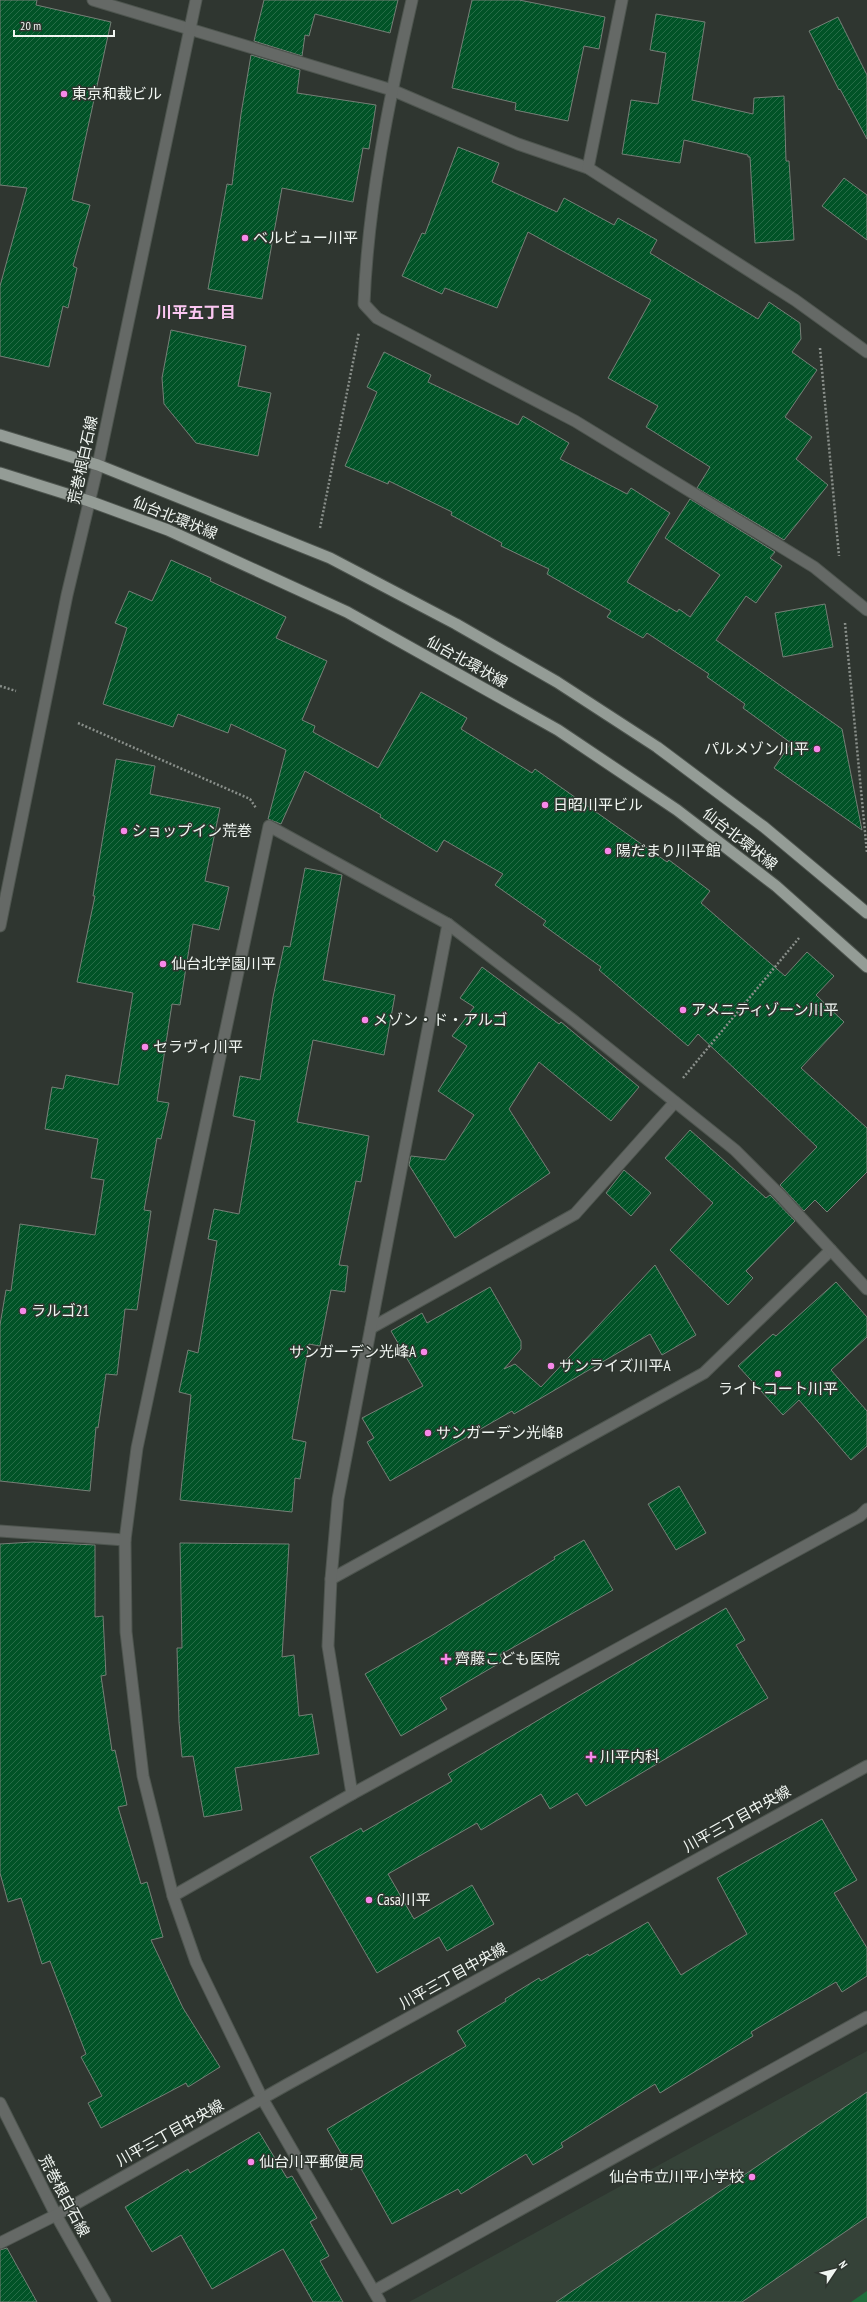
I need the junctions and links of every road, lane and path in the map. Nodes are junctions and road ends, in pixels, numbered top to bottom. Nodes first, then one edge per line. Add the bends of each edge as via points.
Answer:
1 (94, 0) edge
2 (196, 0) edge
3 (412, 0) edge
4 (622, 0) edge
5 (190, 29) junction
6 (392, 90) junction
7 (588, 168) junction
8 (364, 304) junction
9 (867, 352) edge
10 (0, 435) edge
11 (98, 465) junction
12 (0, 473) edge
13 (89, 501) junction
14 (320, 528) dead end
15 (867, 610) edge
16 (0, 686) edge
17 (16, 691) dead end
18 (78, 723) dead end
19 (269, 826) junction
20 (867, 913) edge
21 (448, 924) junction
22 (0, 926) edge
23 (799, 938) dead end
24 (867, 967) edge
25 (671, 1100) junction
26 (831, 1250) junction
27 (867, 1289) edge
28 (371, 1328) junction
29 (867, 1509) edge
30 (0, 1531) edge
31 (124, 1540) junction
32 (331, 1579) junction
33 (867, 1766) edge
34 (352, 1794) junction
35 (173, 1896) junction
36 (867, 2017) edge
37 (262, 2098) junction
38 (0, 2103) edge
39 (56, 2214) junction
40 (0, 2243) edge
41 (374, 2291) junction
42 (105, 2302) edge
43 (380, 2302) edge

1 - 5 street
2 - 5 street, 荒巻根白石線
3 - 6 street
4 - 7 street
5 - 6 street
5 - 11 street, 荒巻根白石線
6 - 7 street via 518,144
6 - 8 street via 366,260
7 - 9 street via 795,300
8 - 14 path
8 - 15 street via 377,318 575,421 751,527 814,567
10 - 11 main road, 仙台北環状線
11 - 13 street, 荒巻根白石線
11 - 20 main road, 仙台北環状線 via 330,558 456,624 556,682 657,747 758,822
12 - 13 main road, 仙台北環状線
13 - 22 street, 荒巻根白石線 via 67,595
13 - 24 main road, 仙台北環状線 via 168,530 348,612 558,730 683,815 776,886
16 - 17 path
18 - 19 path via 250,799
19 - 21 street
19 - 31 street via 137,1448
21 - 25 street via 573,1020
21 - 28 street
23 - 25 path
25 - 26 street via 735,1150
25 - 28 street via 575,1214
26 - 27 street
26 - 32 street via 704,1373
28 - 32 street via 338,1499
29 - 34 street via 860,1516
30 - 31 street
31 - 35 street via 126,1632 143,1776
32 - 34 street via 328,1646
33 - 37 street, 川平三丁目中央線
34 - 35 street
35 - 37 street via 196,1962
36 - 41 street
37 - 39 street, 川平三丁目中央線
37 - 41 street
38 - 39 street, 荒巻根白石線
39 - 40 street, 川平三丁目中央線
39 - 42 street, 荒巻根白石線
41 - 43 street

